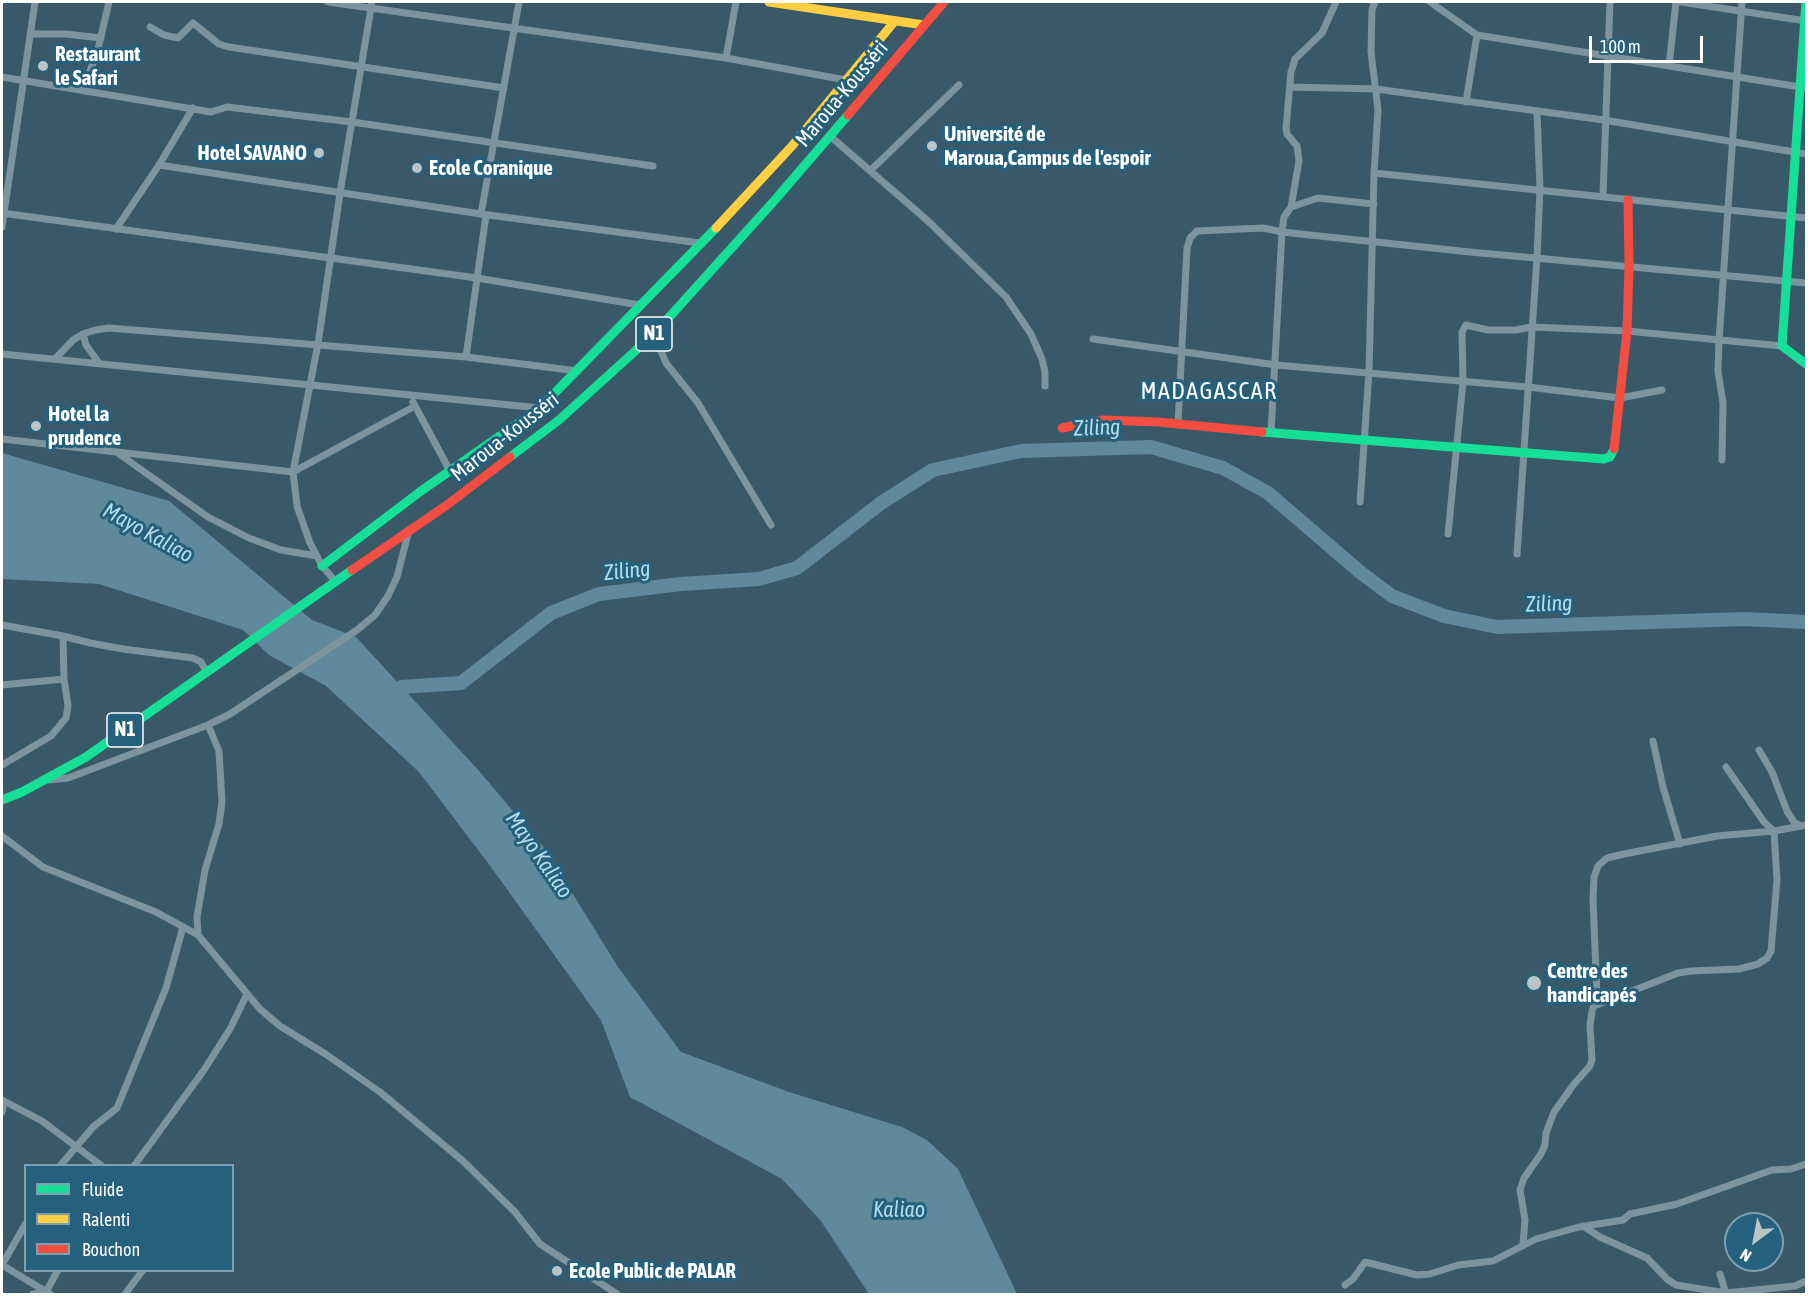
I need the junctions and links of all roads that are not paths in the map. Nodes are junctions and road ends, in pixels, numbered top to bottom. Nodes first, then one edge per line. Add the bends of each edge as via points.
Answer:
1 (35, 2) edge
2 (109, 2) edge
3 (328, 2) edge
4 (519, 2) edge
5 (736, 2) edge
6 (769, 2) edge
7 (945, 2) edge
8 (1336, 2) edge
9 (1375, 2) edge
10 (1430, 2) edge
11 (1610, 2) edge
12 (1676, 2) edge
13 (1681, 2) edge
14 (1806, 2) edge
15 (371, 5) edge
16 (1742, 6) edge
17 (1806, 21) edge
18 (894, 22) junction
19 (924, 25) junction
20 (150, 27) dead end
21 (515, 29) junction
22 (30, 34) junction
23 (1477, 35) junction
24 (101, 38) junction
25 (1607, 56) junction
26 (726, 58) junction
27 (361, 66) junction
28 (1669, 66) junction
29 (2, 76) edge
30 (1737, 77) junction
31 (23, 80) junction
32 (846, 80) junction
33 (959, 86) dead end
34 (1290, 87) junction
35 (1804, 87) edge
36 (504, 88) junction
37 (1376, 89) junction
38 (83, 91) junction
39 (1466, 102) junction
40 (193, 108) junction
41 (1537, 112) junction
42 (1604, 120) junction
43 (352, 122) junction
44 (830, 136) junction
45 (494, 142) junction
46 (1731, 142) junction
47 (1802, 153) edge
48 (159, 165) junction
49 (653, 166) dead end
50 (871, 170) junction
51 (1374, 173) junction
52 (1540, 189) junction
53 (340, 193) junction
54 (1603, 196) junction
55 (1628, 200) junction
56 (1374, 204) junction
57 (1291, 207) junction
58 (1728, 210) junction
59 (3, 213) edge
60 (484, 215) junction
61 (1790, 216) junction
62 (1806, 218) edge
63 (2, 226) edge
64 (116, 229) junction
65 (1282, 232) junction
66 (1371, 242) junction
67 (700, 243) junction
68 (1537, 257) junction
69 (332, 258) junction
70 (1629, 267) junction
71 (1723, 276) junction
72 (477, 278) junction
73 (1786, 281) junction
74 (1806, 283) edge
75 (639, 304) junction
76 (1532, 327) junction
77 (1627, 331) junction
78 (83, 334) junction
79 (654, 334) junction
80 (1093, 339) dead end
81 (1719, 341) junction
82 (318, 344) junction
83 (1782, 346) junction
84 (1183, 352) junction
85 (2, 354) edge
86 (466, 357) junction
87 (55, 359) junction
88 (99, 363) junction
89 (1806, 364) edge
90 (1276, 365) junction
91 (578, 370) junction
92 (1369, 372) junction
93 (1463, 382) junction
94 (310, 384) junction
95 (1045, 386) dead end
96 (1528, 387) junction
97 (1662, 390) dead end
98 (410, 396) junction
99 (1620, 398) junction
100 (415, 406) junction
101 (540, 408) junction
102 (1178, 423) junction
103 (1062, 428) dead end
104 (1271, 432) junction
105 (2, 439) edge
106 (1365, 441) junction
107 (1457, 447) junction
108 (117, 452) junction
109 (1525, 452) junction
110 (1722, 460) dead end
111 (450, 471) junction
112 (293, 472) junction
113 (1360, 502) dead end
114 (771, 525) dead end
115 (409, 530) junction
116 (1448, 534) dead end
117 (1517, 554) dead end
118 (317, 556) junction
119 (322, 566) junction
120 (336, 582) junction
121 (2, 625) edge
122 (63, 636) junction
123 (207, 673) junction
124 (64, 679) junction
125 (2, 685) edge
126 (208, 725) junction
127 (1653, 741) dead end
128 (1759, 750) dead end
129 (2, 765) edge
130 (1726, 767) dead end
131 (45, 779) junction
132 (2, 800) edge
133 (1804, 826) edge
134 (1774, 831) junction
135 (2, 836) edge
136 (1680, 844) junction
137 (183, 927) junction
138 (198, 935) junction
139 (247, 994) junction
140 (1594, 1006) junction
141 (3, 1101) edge
142 (2, 1112) edge
143 (75, 1147) junction
144 (62, 1164) edge
145 (99, 1164) edge
146 (135, 1164) edge
147 (1806, 1164) edge
148 (24, 1226) edge
149 (1584, 1226) junction
150 (1523, 1245) junction
151 (2, 1265) edge
152 (57, 1272) edge
153 (142, 1272) edge
154 (1720, 1274) dead end
155 (1806, 1281) edge
156 (1345, 1285) dead end
157 (48, 1293) edge
158 (33, 1294) edge
159 (125, 1294) edge
160 (613, 1294) edge
161 (1726, 1294) edge

1 - 22 street
2 - 24 street
3 - 15 street
4 - 21 street
5 - 26 street
6 - 18 main road
7 - 19 main road, Maroua-Kousséri / N1
8 - 34 street via 1322,33 1293,64
9 - 37 street via 1371,52
10 - 23 street
11 - 25 street
12 - 28 street
13 - 16 street
14 - 17 main road
15 - 21 street
15 - 27 street
16 - 17 street
16 - 30 street
17 - 35 main road
18 - 19 main road
18 - 32 main road
19 - 44 main road, Maroua-Kousséri / N1
20 - 27 street via 178,38 193,23 219,44 229,47
21 - 26 street
21 - 36 street
22 - 24 street
22 - 31 street
23 - 25 street
23 - 39 street
24 - 38 street
25 - 28 street
25 - 42 street
26 - 32 street
27 - 36 street
27 - 43 street
28 - 30 street
29 - 31 street
30 - 35 street
30 - 46 street
31 - 38 street
31 - 59 street
32 - 67 main road via 792,146
33 - 50 street
34 - 37 street
34 - 57 street via 1286,128 1298,146 1299,161
35 - 47 main road
36 - 45 street
37 - 39 street
37 - 51 street
38 - 40 street
39 - 41 street
40 - 43 street via 211,112 227,107
40 - 48 street
41 - 42 street
41 - 52 street
42 - 46 street
42 - 54 street
43 - 45 street
43 - 53 street
44 - 50 street
44 - 79 main road, Maroua-Kousséri / N1
45 - 49 street
45 - 60 street
46 - 47 street
46 - 58 street
47 - 61 main road
48 - 53 street
48 - 64 street
50 - 95 street via 1006,297 1031,334 1042,359
51 - 52 street
51 - 56 street
52 - 54 street
52 - 68 street
53 - 60 street
53 - 69 street
54 - 55 street
55 - 58 street
55 - 70 main road
56 - 57 street via 1318,198
56 - 66 street
57 - 65 street via 1284,217
58 - 61 street
58 - 71 street
59 - 63 street
59 - 64 street
60 - 67 street
60 - 72 street
61 - 62 street
61 - 73 main road
64 - 69 street
65 - 66 street
65 - 84 street via 1263,228 1206,230 1197,231 1190,238
65 - 90 street
66 - 68 street
66 - 92 street
67 - 75 main road
68 - 70 street
68 - 76 street
69 - 72 street
69 - 82 street
70 - 71 street
70 - 77 main road
71 - 73 street
71 - 81 street
72 - 75 street
72 - 86 street
73 - 74 street
73 - 83 main road
75 - 91 main road
76 - 77 street
76 - 93 street via 1488,330 1466,325 1462,332
76 - 96 street
77 - 81 street
77 - 99 main road
78 - 82 street via 109,328
78 - 87 street
78 - 88 street
79 - 114 street via 666,363 698,403
79 - 115 main road, Maroua-Kousséri / N1 via 559,420
80 - 84 street
81 - 83 street
81 - 110 street
82 - 86 street
82 - 94 street
83 - 89 main road
84 - 90 street
84 - 102 street
85 - 87 street
86 - 91 street
87 - 88 street
88 - 94 street
90 - 92 street
90 - 104 street
91 - 101 main road
92 - 93 street
92 - 106 street
93 - 96 street
93 - 107 street
94 - 98 street
94 - 112 street
96 - 99 street
96 - 109 street
97 - 99 street
98 - 100 street
98 - 101 street
99 - 109 main road via 1610,457
100 - 111 street
100 - 112 street
101 - 111 main road
102 - 103 main road via 1104,420
102 - 104 main road
104 - 106 main road
105 - 108 street
106 - 107 main road
106 - 113 street
107 - 109 main road
107 - 116 street
108 - 112 street
108 - 118 street via 208,517 281,550
109 - 117 street
111 - 119 main road
112 - 118 street via 297,506
115 - 120 main road, Maroua-Kousséri / N1
115 - 126 street via 397,577 375,615
118 - 119 street
119 - 120 street
120 - 123 main road, Maroua-Kousséri / N1
121 - 122 street
122 - 123 street via 193,658 201,662
122 - 124 street
123 - 131 main road, Maroua-Kousséri / N1 via 86,757
124 - 125 street
124 - 129 street via 68,706 60,727
126 - 131 street via 68,778
126 - 138 street via 219,751 222,802 205,870
127 - 136 street
128 - 133 street via 1787,811 1794,822
130 - 134 street
131 - 132 main road, Maroua-Kousséri / N1
133 - 134 street
134 - 136 street
134 - 140 street via 1776,899 1767,958 1739,969 1678,973
135 - 137 street via 43,867 156,912
136 - 140 street via 1607,858 1598,866 1593,899 1597,996
137 - 138 street
137 - 143 street via 166,988 124,1094 117,1108
138 - 139 street
139 - 146 street via 204,1070
139 - 160 street via 280,1026 380,1092 463,1161 515,1212 540,1244
140 - 150 street via 1590,1066 1554,1112 1545,1145 1520,1190 1525,1220
141 - 142 street
141 - 143 street via 42,1122
143 - 144 street
143 - 145 street
147 - 149 street via 1772,1170 1677,1204 1630,1214 1623,1220
148 - 151 street
149 - 150 street
149 - 161 street via 1600,1238 1647,1258 1676,1285
150 - 156 street via 1493,1262 1458,1265 1430,1274 1417,1275 1365,1262
151 - 157 street
152 - 157 street
153 - 159 street
154 - 161 street
155 - 161 street via 1795,1286
157 - 158 street

